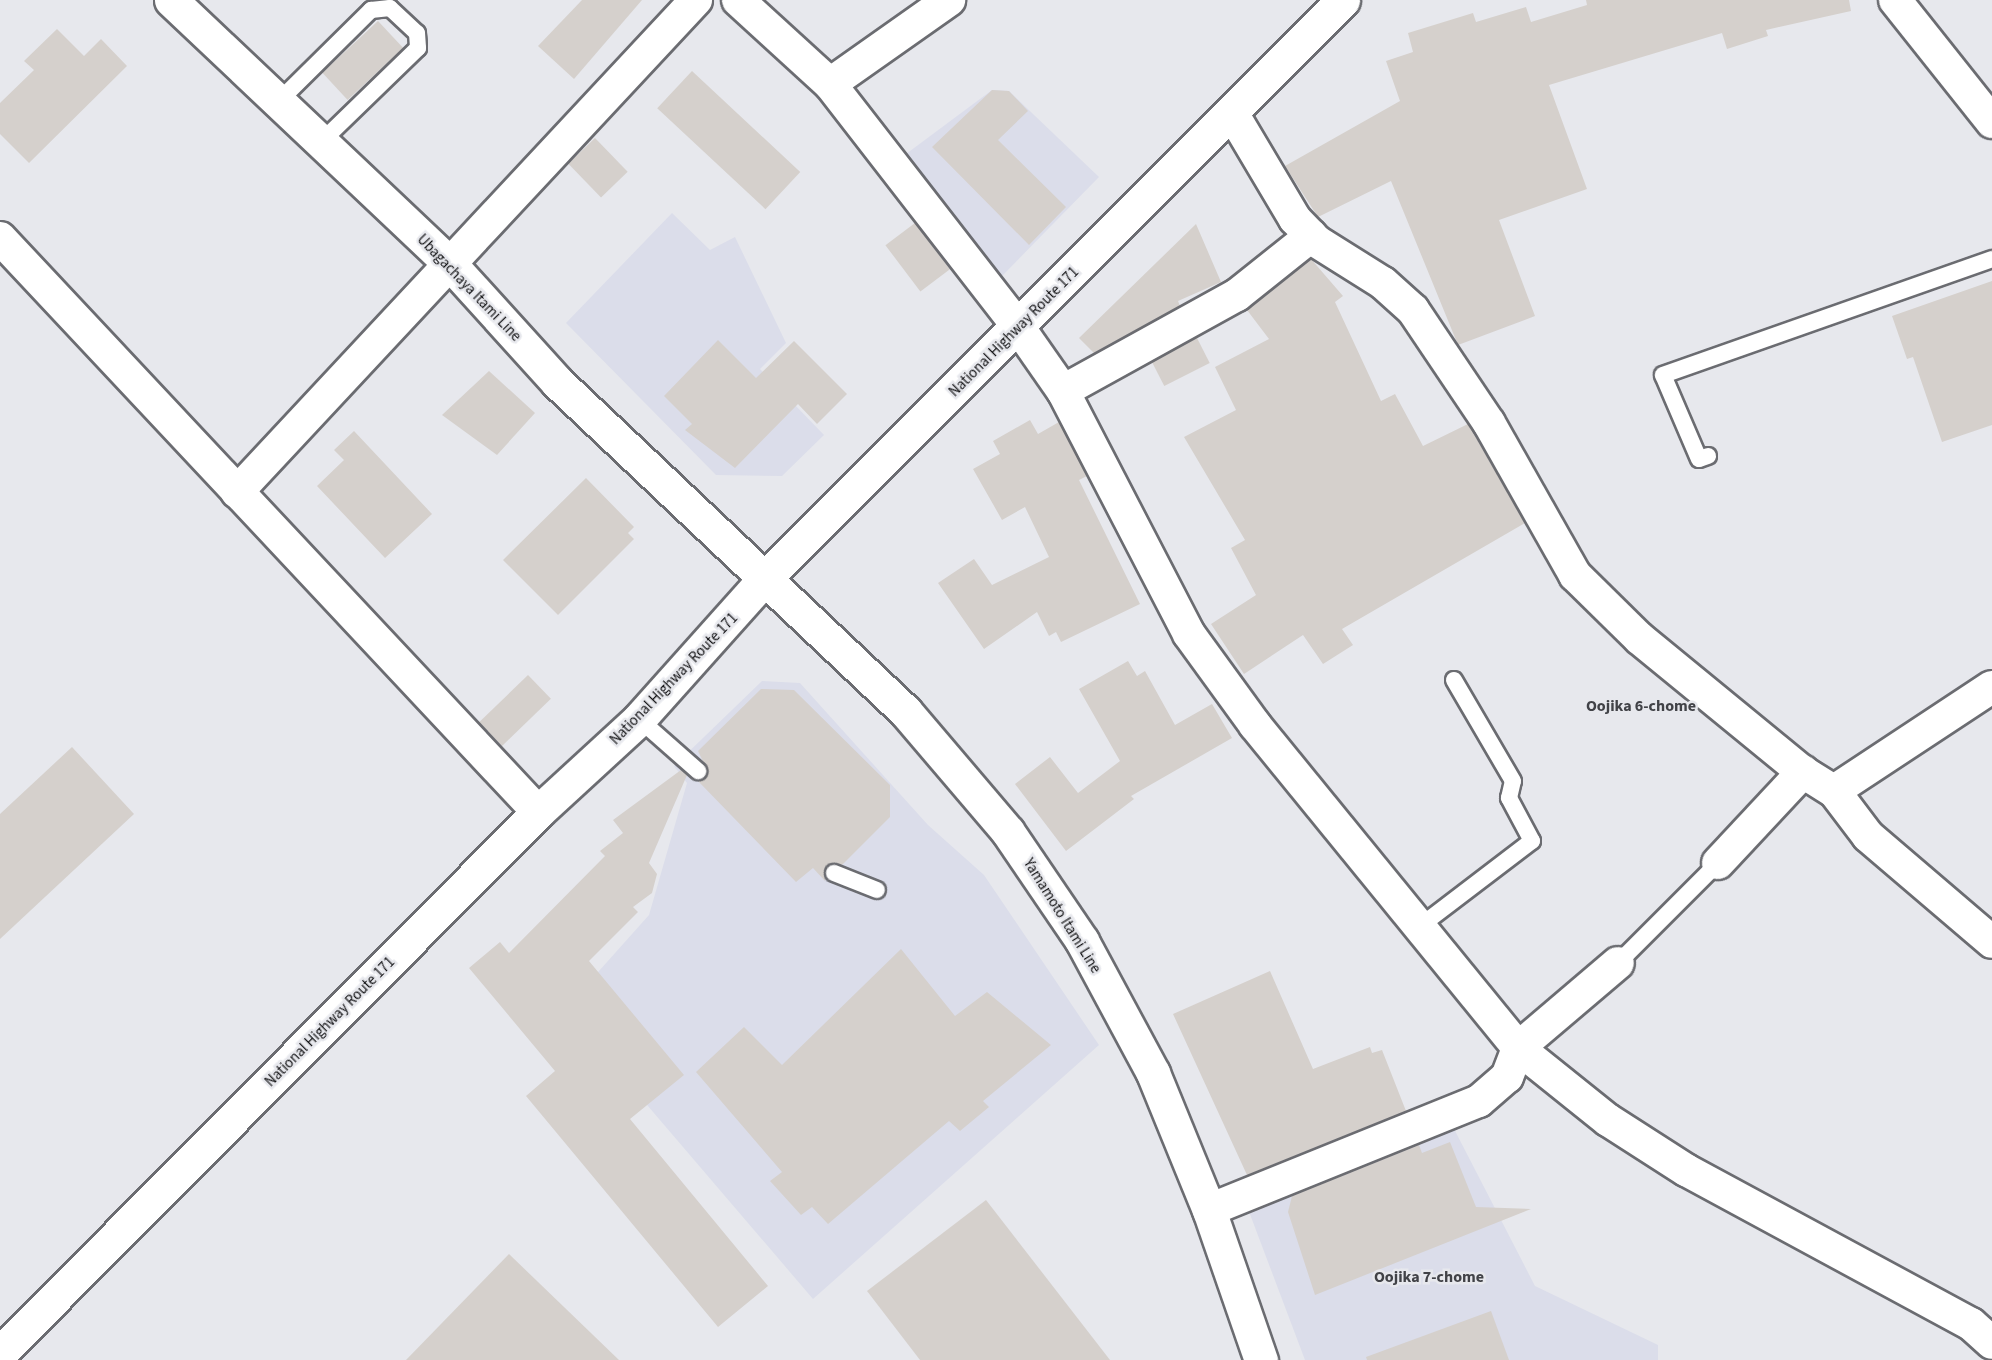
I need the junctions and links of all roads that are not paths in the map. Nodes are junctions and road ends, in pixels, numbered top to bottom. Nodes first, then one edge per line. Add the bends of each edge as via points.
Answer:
1 (171, 0) edge
2 (696, 0) edge
3 (738, 0) edge
4 (950, 0) edge
5 (1343, 0) edge
6 (1895, 0) edge
7 (830, 84) junction
8 (278, 102) junction
9 (1232, 113) junction
10 (1992, 122) edge
11 (321, 142) junction
12 (1311, 236) junction
13 (0, 238) edge
14 (1992, 259) edge
15 (453, 266) junction
16 (1019, 328) junction
17 (1063, 391) junction
18 (1708, 456) dead end
19 (237, 492) junction
20 (766, 577) junction
21 (1454, 680) dead end
22 (1992, 687) edge
23 (639, 719) junction
24 (698, 771) dead end
25 (1803, 772) junction
26 (1834, 791) junction
27 (538, 812) junction
28 (1718, 863) joint
29 (834, 873) dead end
30 (877, 890) dead end
31 (1419, 927) junction
32 (1992, 942) edge
33 (1618, 963) joint
34 (1518, 1048) junction
35 (1209, 1210) junction
36 (1992, 1343) edge
37 (0, 1353) edge
38 (1261, 1360) edge

1 - 8 main road, Ubagachaya Itami Line
2 - 15 street
3 - 7 street
4 - 7 street
5 - 9 main road, National Highway Route 171
6 - 10 street
7 - 16 street
8 - 11 main road, Ubagachaya Itami Line
8 - 11 lane via 371,10 390,8 417,33 418,48
9 - 12 street via 1295,219
9 - 16 main road, National Highway Route 171
11 - 15 main road, Ubagachaya Itami Line
12 - 17 street via 1237,295
12 - 25 street via 1383,283 1413,310 1489,423 1575,574 1639,638
13 - 19 street
14 - 18 lane via 1663,375 1699,459
15 - 19 street
15 - 20 main road, Ubagachaya Itami Line via 557,382
16 - 17 street
16 - 20 main road, National Highway Route 171
17 - 31 street via 1189,634 1254,725
19 - 27 street
20 - 23 main road, National Highway Route 171
20 - 35 main road, Yamamoto Itami Line via 906,712 1008,832 1082,941 1153,1073
21 - 31 lane via 1513,781 1509,798 1532,841
22 - 26 street
23 - 24 lane
23 - 27 main road, National Highway Route 171
25 - 26 street
25 - 28 street
26 - 32 street via 1868,836
27 - 37 main road, National Highway Route 171
28 - 33 lane
29 - 30 lane
31 - 34 street
33 - 34 street
34 - 35 street via 1507,1077 1479,1101
34 - 36 street via 1608,1120 1686,1170 1971,1324
35 - 38 main road, Yamamoto Itami Line

